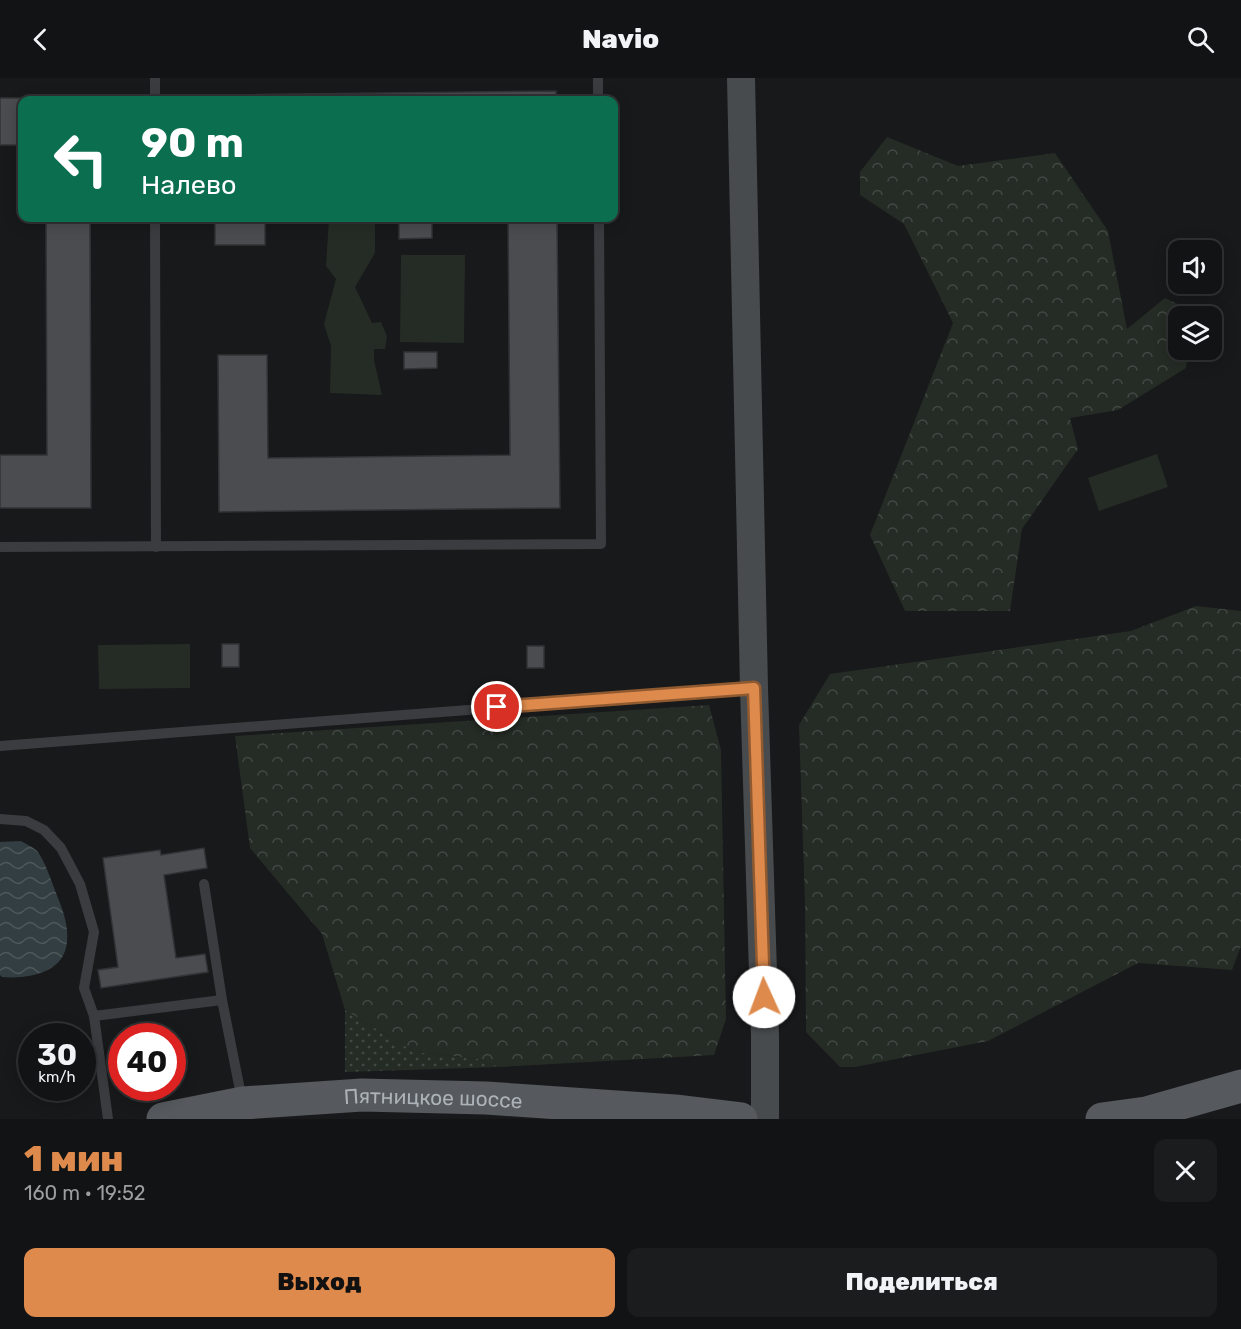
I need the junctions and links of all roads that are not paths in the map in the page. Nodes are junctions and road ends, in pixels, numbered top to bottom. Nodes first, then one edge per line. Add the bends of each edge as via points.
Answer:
1 (155, 78) edge
2 (598, 78) edge
3 (741, 78) edge
4 (155, 96) edge
5 (598, 96) edge
6 (155, 222) edge
7 (599, 222) edge
8 (0, 547) edge
9 (156, 547) junction
10 (754, 688) junction
11 (0, 746) edge
12 (0, 819) edge
13 (204, 884) dead end
14 (222, 1000) junction
15 (94, 1016) junction
16 (1241, 1086) edge
17 (243, 1103) junction
18 (108, 1119) edge
19 (163, 1119) edge
20 (741, 1119) edge
21 (765, 1119) edge
22 (1102, 1119) edge

1 - 4 lane
2 - 5 lane
3 - 10 street
6 - 9 lane
7 - 9 lane via 601,544
8 - 9 lane
10 - 11 lane
10 - 21 street
12 - 15 lane via 26,821 44,830 61,848 80,884 94,932 84,988
13 - 14 lane
14 - 15 lane
14 - 17 lane
15 - 18 lane
16 - 22 main road via 1146,1113
17 - 19 main road, Пятницкое шоссе
17 - 20 main road, Пятницкое шоссе via 362,1095 486,1098

